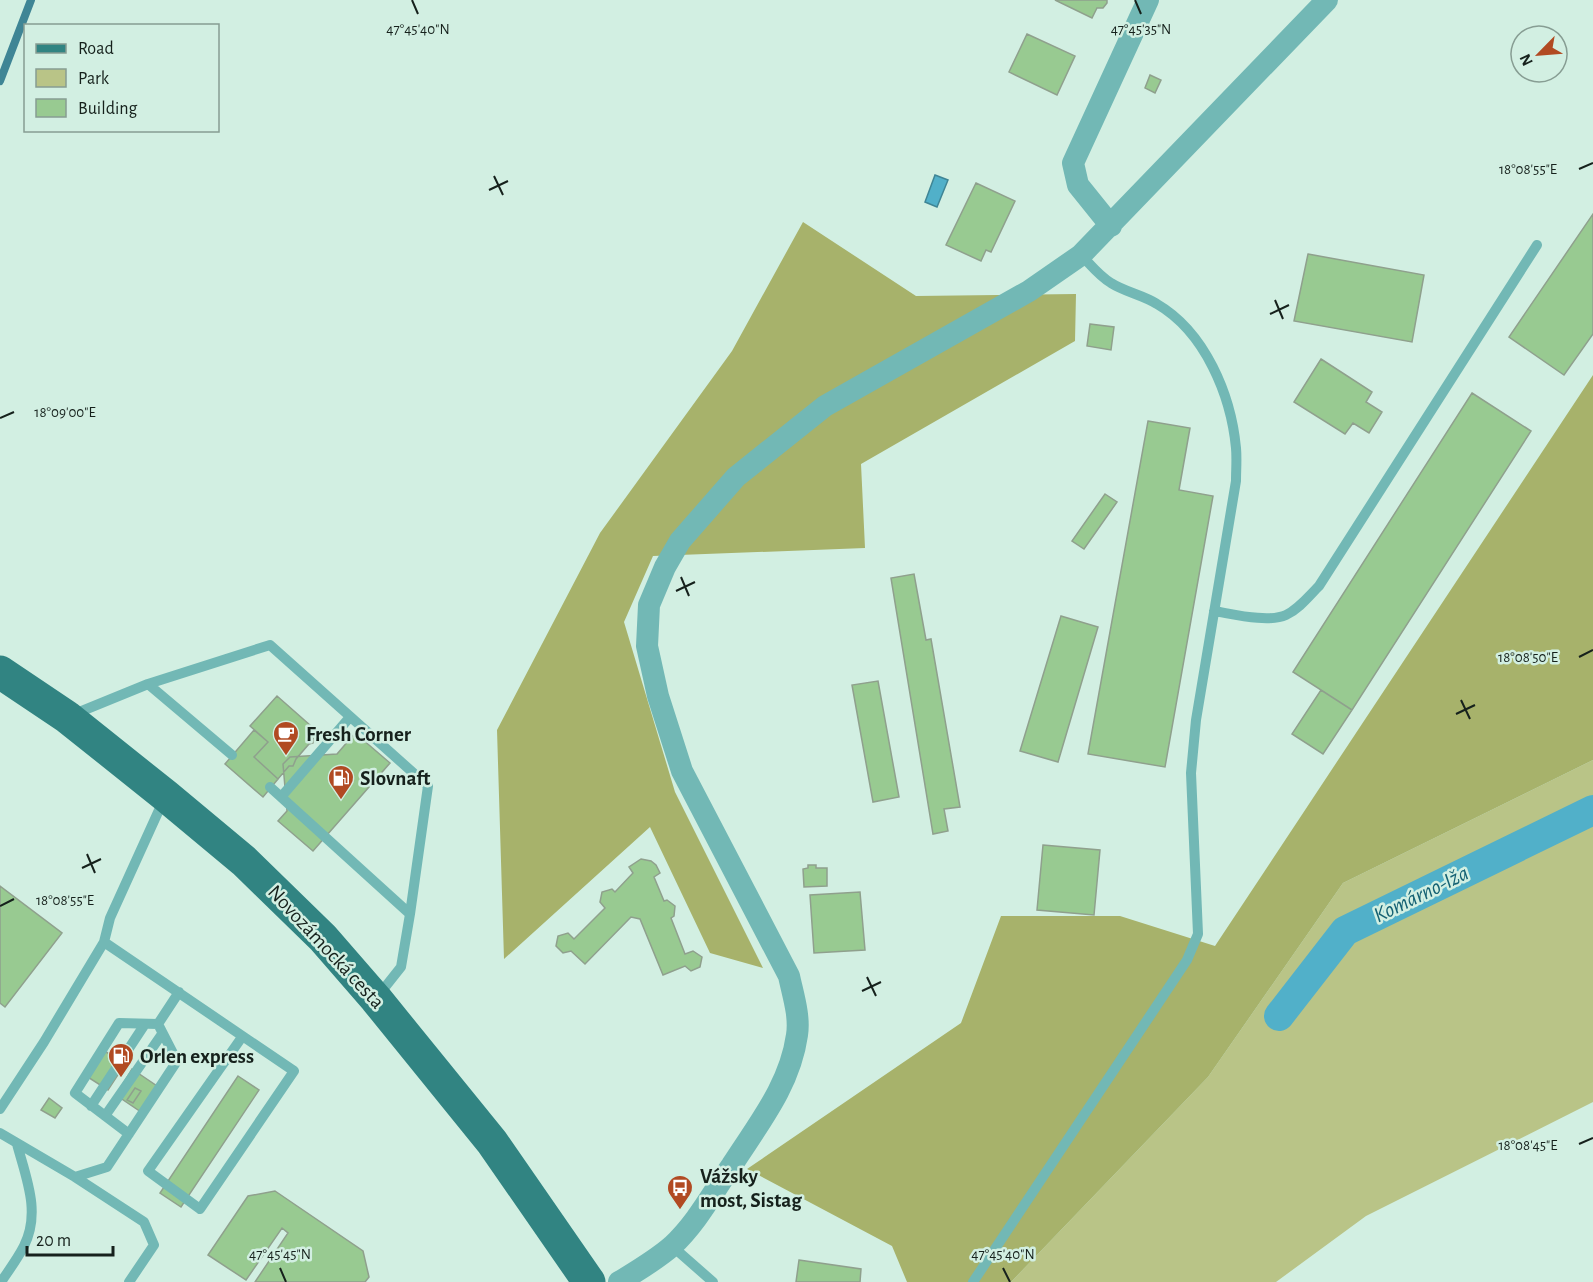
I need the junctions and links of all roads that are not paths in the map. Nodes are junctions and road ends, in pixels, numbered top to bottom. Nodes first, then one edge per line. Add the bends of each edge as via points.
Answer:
1 (1148, 0) edge
2 (1327, 0) edge
3 (1111, 226) junction
4 (1537, 245) dead end
5 (1081, 255) junction
6 (1214, 611) junction
7 (0, 672) edge
8 (148, 684) junction
9 (67, 717) junction
10 (350, 717) junction
11 (232, 755) dead end
12 (270, 787) dead end
13 (165, 796) junction
14 (281, 797) junction
15 (410, 914) junction
16 (104, 942) junction
17 (179, 992) junction
18 (376, 999) junction
19 (145, 1024) junction
20 (160, 1029) junction
21 (242, 1037) junction
22 (91, 1106) junction
23 (0, 1109) edge
24 (105, 1116) junction
25 (0, 1133) edge
26 (129, 1134) junction
27 (17, 1144) junction
28 (75, 1177) junction
29 (672, 1246) junction
30 (1, 1282) edge
31 (129, 1282) edge
32 (589, 1282) edge
33 (619, 1282) edge
34 (713, 1282) edge
35 (973, 1282) edge

1 - 3 street via 1073,163 1078,185
2 - 3 street
3 - 5 street
4 - 6 lane via 1318,586 1286,615 1270,618
5 - 6 lane via 1111,283 1158,304 1186,328 1204,351 1218,379 1236,449 1236,481
5 - 29 street via 1029,291 825,406 736,477 680,541 649,605 647,646 682,771 789,976 798,1032 792,1062 768,1111 698,1217
6 - 35 lane via 1191,773 1196,941
7 - 9 main road, Novozámocká cesta
8 - 9 lane
8 - 10 lane via 270,645
8 - 11 lane
9 - 13 main road, Novozámocká cesta
10 - 14 lane
10 - 15 lane via 428,786
12 - 14 lane
13 - 16 lane via 110,918
13 - 18 main road, Novozámocká cesta via 244,861 323,938
14 - 15 lane
15 - 18 lane via 401,967
16 - 17 lane
16 - 23 lane
17 - 20 lane
17 - 21 lane
18 - 32 main road, Novozámocká cesta via 492,1142
19 - 20 lane
19 - 22 lane
19 - 22 lane via 119,1023 75,1093
20 - 24 lane
20 - 26 lane via 177,1060
21 - 21 lane via 148,1170 200,1209 294,1071
22 - 24 lane
24 - 26 lane
25 - 27 lane
26 - 28 lane via 107,1167
27 - 28 lane
27 - 30 lane via 33,1201 31,1228
28 - 31 lane via 144,1222 154,1245
29 - 33 street
29 - 34 lane

